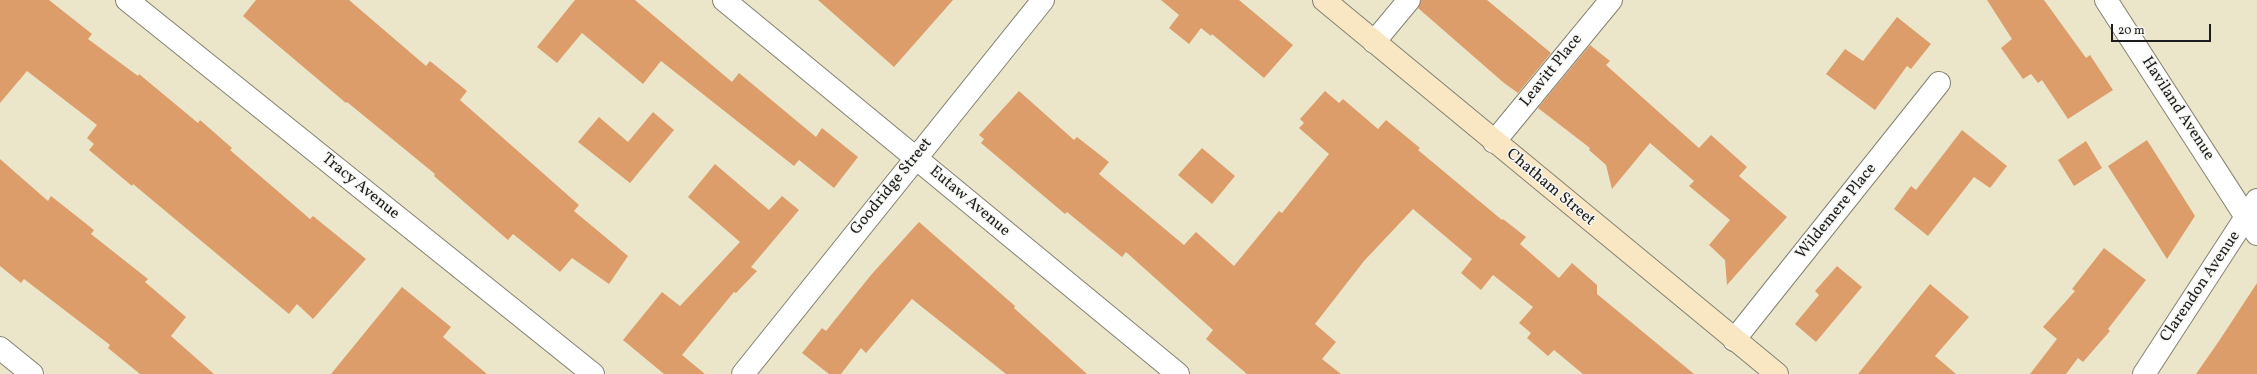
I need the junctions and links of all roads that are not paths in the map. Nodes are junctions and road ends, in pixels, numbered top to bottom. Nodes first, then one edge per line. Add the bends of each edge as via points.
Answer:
1 (127, 0) edge
2 (724, 0) edge
3 (1043, 0) edge
4 (1324, 0) edge
5 (1409, 0) edge
6 (1611, 0) edge
7 (2106, 0) edge
8 (1374, 42) junction
9 (1939, 83) dead end
10 (1494, 142) junction
11 (915, 158) junction
12 (2254, 217) edge
13 (1734, 340) junction
14 (0, 348) edge
15 (32, 374) edge
16 (593, 374) edge
17 (743, 374) edge
18 (1178, 374) edge
19 (1777, 374) edge
20 (2144, 374) edge

1 - 16 street, Tracy Avenue
2 - 11 street, Eutaw Avenue
3 - 11 street, Goodridge Street
4 - 8 main road, Chatham Street
5 - 8 street
6 - 10 street, Leavitt Place
7 - 12 street, Haviland Avenue
8 - 10 main road, Chatham Street
9 - 13 street, Wildemere Place
10 - 13 main road, Chatham Street
11 - 17 street, Goodridge Street
11 - 18 street, Eutaw Avenue
12 - 20 street, Clarendon Avenue
13 - 19 main road, Chatham Street
14 - 15 street

